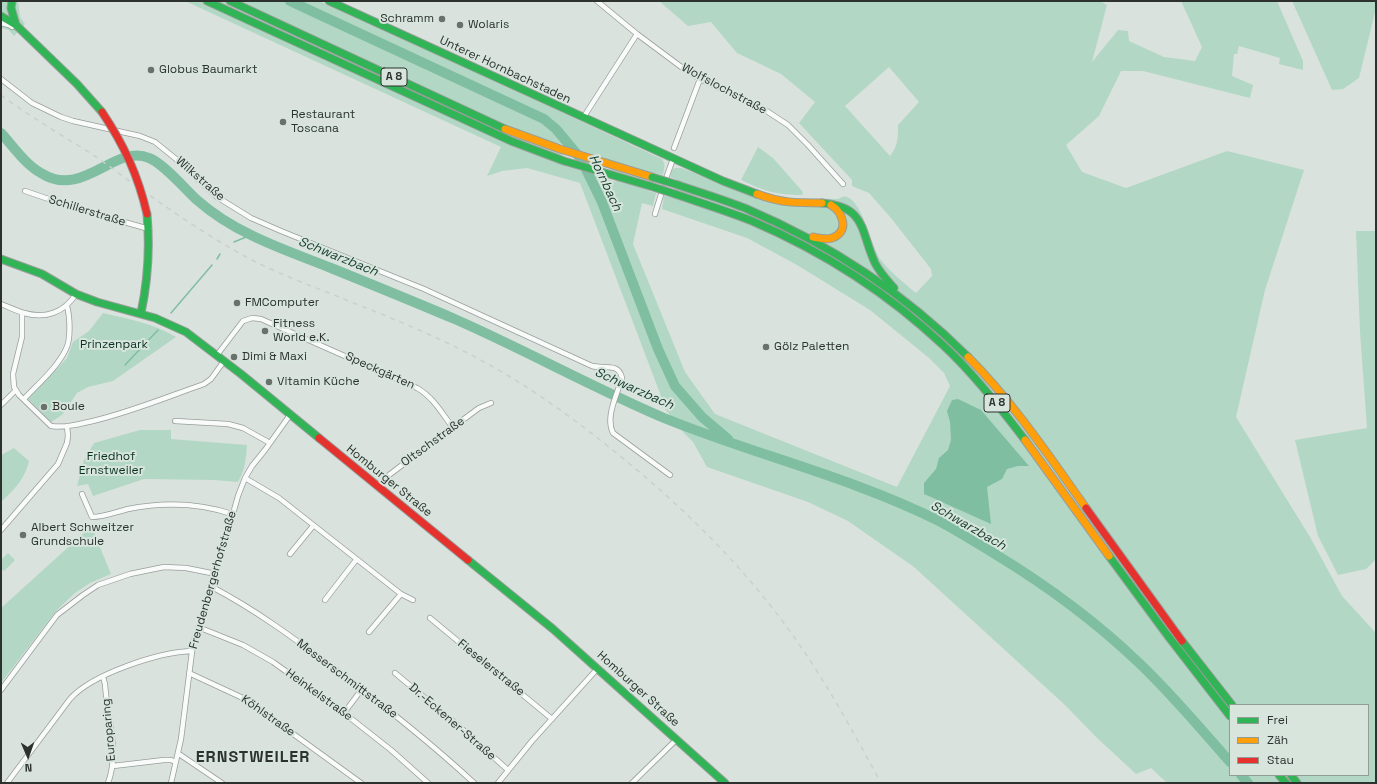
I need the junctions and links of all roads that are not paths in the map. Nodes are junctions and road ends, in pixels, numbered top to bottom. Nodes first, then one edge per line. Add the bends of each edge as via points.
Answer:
1 (12, 1) edge
2 (207, 1) edge
3 (230, 1) edge
4 (329, 1) edge
5 (597, 1) edge
6 (1, 16) edge
7 (1, 19) edge
8 (1, 23) edge
9 (18, 27) junction
10 (636, 34) junction
11 (25, 35) junction
12 (1, 79) edge
13 (700, 79) junction
14 (583, 118) junction
15 (674, 148) dead end
16 (672, 159) junction
17 (843, 184) dead end
18 (25, 191) dead end
19 (822, 203) junction
20 (655, 214) dead end
21 (149, 229) junction
22 (794, 231) junction
23 (1, 259) edge
24 (76, 294) junction
25 (1, 304) edge
26 (908, 304) junction
27 (67, 306) junction
28 (22, 313) junction
29 (141, 314) junction
30 (216, 355) junction
31 (224, 361) junction
32 (15, 391) junction
33 (24, 399) junction
34 (491, 403) dead end
35 (1, 405) edge
36 (290, 415) junction
37 (175, 421) dead end
38 (66, 426) junction
39 (453, 428) junction
40 (270, 443) junction
41 (670, 475) dead end
42 (245, 478) junction
43 (378, 486) junction
44 (82, 494) dead end
45 (232, 514) junction
46 (313, 526) junction
47 (1, 530) edge
48 (290, 554) dead end
49 (356, 560) junction
50 (216, 574) junction
51 (212, 587) junction
52 (400, 594) junction
53 (325, 600) dead end
54 (413, 600) dead end
55 (430, 618) dead end
56 (198, 627) junction
57 (369, 632) dead end
58 (192, 651) junction
59 (598, 668) junction
60 (189, 673) junction
61 (396, 674) dead end
62 (103, 677) junction
63 (362, 689) junction
64 (1, 690) edge
65 (1231, 704) edge
66 (344, 713) junction
67 (1229, 715) edge
68 (552, 719) junction
69 (677, 739) junction
70 (179, 754) junction
71 (176, 762) junction
72 (113, 766) junction
73 (508, 770) junction
74 (7, 783) edge
75 (108, 783) edge
76 (171, 783) edge
77 (222, 783) edge
78 (361, 783) edge
79 (428, 783) edge
80 (474, 783) edge
81 (498, 783) edge
82 (632, 783) edge
83 (725, 783) edge

1 - 9 main road via 11,8
2 - 67 main road, A 8, bridge via 511,141 564,161 719,208 763,226 846,270 883,296 944,346 975,378 1016,426 1177,649
3 - 22 main road, A 8, bridge via 510,131 560,150 678,185 746,209
4 - 14 main road, Unterer Hornbachstaden
5 - 10 street, Wolfslochstraße
6 - 9 main road
7 - 9 main road
8 - 11 street via 9,24
9 - 11 main road
10 - 13 street, Wolfslochstraße
10 - 14 street
11 - 21 main road, bridge via 77,84 102,112 122,142 139,180
12 - 41 street, Wilkstraße via 32,103 61,117 155,142 217,197 281,232 402,280 592,366 617,369 621,372 622,378 612,409 610,426 613,433
13 - 15 street
13 - 17 street, Wolfslochstraße via 762,108 788,125
14 - 16 main road, Unterer Hornbachstaden
16 - 19 main road, Unterer Hornbachstaden via 773,200
16 - 20 street
18 - 21 street, Schillerstraße
19 - 22 main road via 834,206 841,213 843,224 836,237 821,240
19 - 26 main road, Unterer Hornbachstaden via 839,205 856,216 864,229 874,262
21 - 29 main road via 150,253
22 - 26 main road, A 8 via 851,263
23 - 24 main road, Homburger Straße via 42,274
24 - 27 street
24 - 29 main road, Homburger Straße
25 - 28 street
26 - 65 main road, A 8 via 949,338 984,372
27 - 28 street via 49,314
27 - 33 street via 67,349
28 - 32 street via 22,337 13,374
29 - 30 main road, Homburger Straße via 177,327
30 - 31 main road, Homburger Straße
30 - 39 street, Speckgärten via 243,321 261,319 417,388 434,401
31 - 36 main road, Homburger Straße
31 - 38 street via 211,379 204,384 109,418
32 - 33 street
32 - 35 street
33 - 38 street via 51,426
34 - 39 street, Oltschstraße via 479,408
36 - 40 street, Freudenbergerhofstraße
36 - 43 main road, Homburger Straße
37 - 40 street via 228,424 243,428
38 - 47 street via 67,443 58,464
39 - 43 street, Oltschstraße via 394,471
40 - 42 street, Freudenbergerhofstraße
42 - 45 street, Freudenbergerhofstraße
42 - 46 street via 279,498
43 - 59 main road, Homburger Straße
44 - 45 street via 92,517 143,507 176,504
45 - 50 street, Freudenbergerhofstraße
46 - 48 street
46 - 49 street
49 - 52 street
49 - 53 street
50 - 51 street, Freudenbergerhofstraße
50 - 64 street via 164,567 130,574 91,589 58,615
51 - 56 street, Freudenbergerhofstraße
51 - 63 street, Messerschmittstraße via 264,617
52 - 54 street
52 - 57 street
55 - 68 street, Fieselerstraße
56 - 58 street, Freudenbergerhofstraße
56 - 66 street, Heinkelstraße via 258,652
58 - 60 street, Freudenbergerhofstraße
58 - 62 street via 139,662
59 - 68 street
59 - 69 main road, Homburger Straße
60 - 70 street, Freudenbergerhofstraße
60 - 78 street, Köhlstraße via 245,699
61 - 73 street, Dr.-Eckener-Straße
62 - 72 street, Europaring via 112,737
62 - 74 street via 80,689 70,699
63 - 66 street
63 - 80 street, Messerschmittstraße
66 - 79 street, Heinkelstraße
68 - 73 street
69 - 82 street
69 - 83 main road, Homburger Straße
70 - 71 street, Freudenbergerhofstraße
70 - 77 street
71 - 72 street via 164,760
71 - 76 street, Freudenbergerhofstraße
72 - 75 street, Europaring
73 - 81 street

